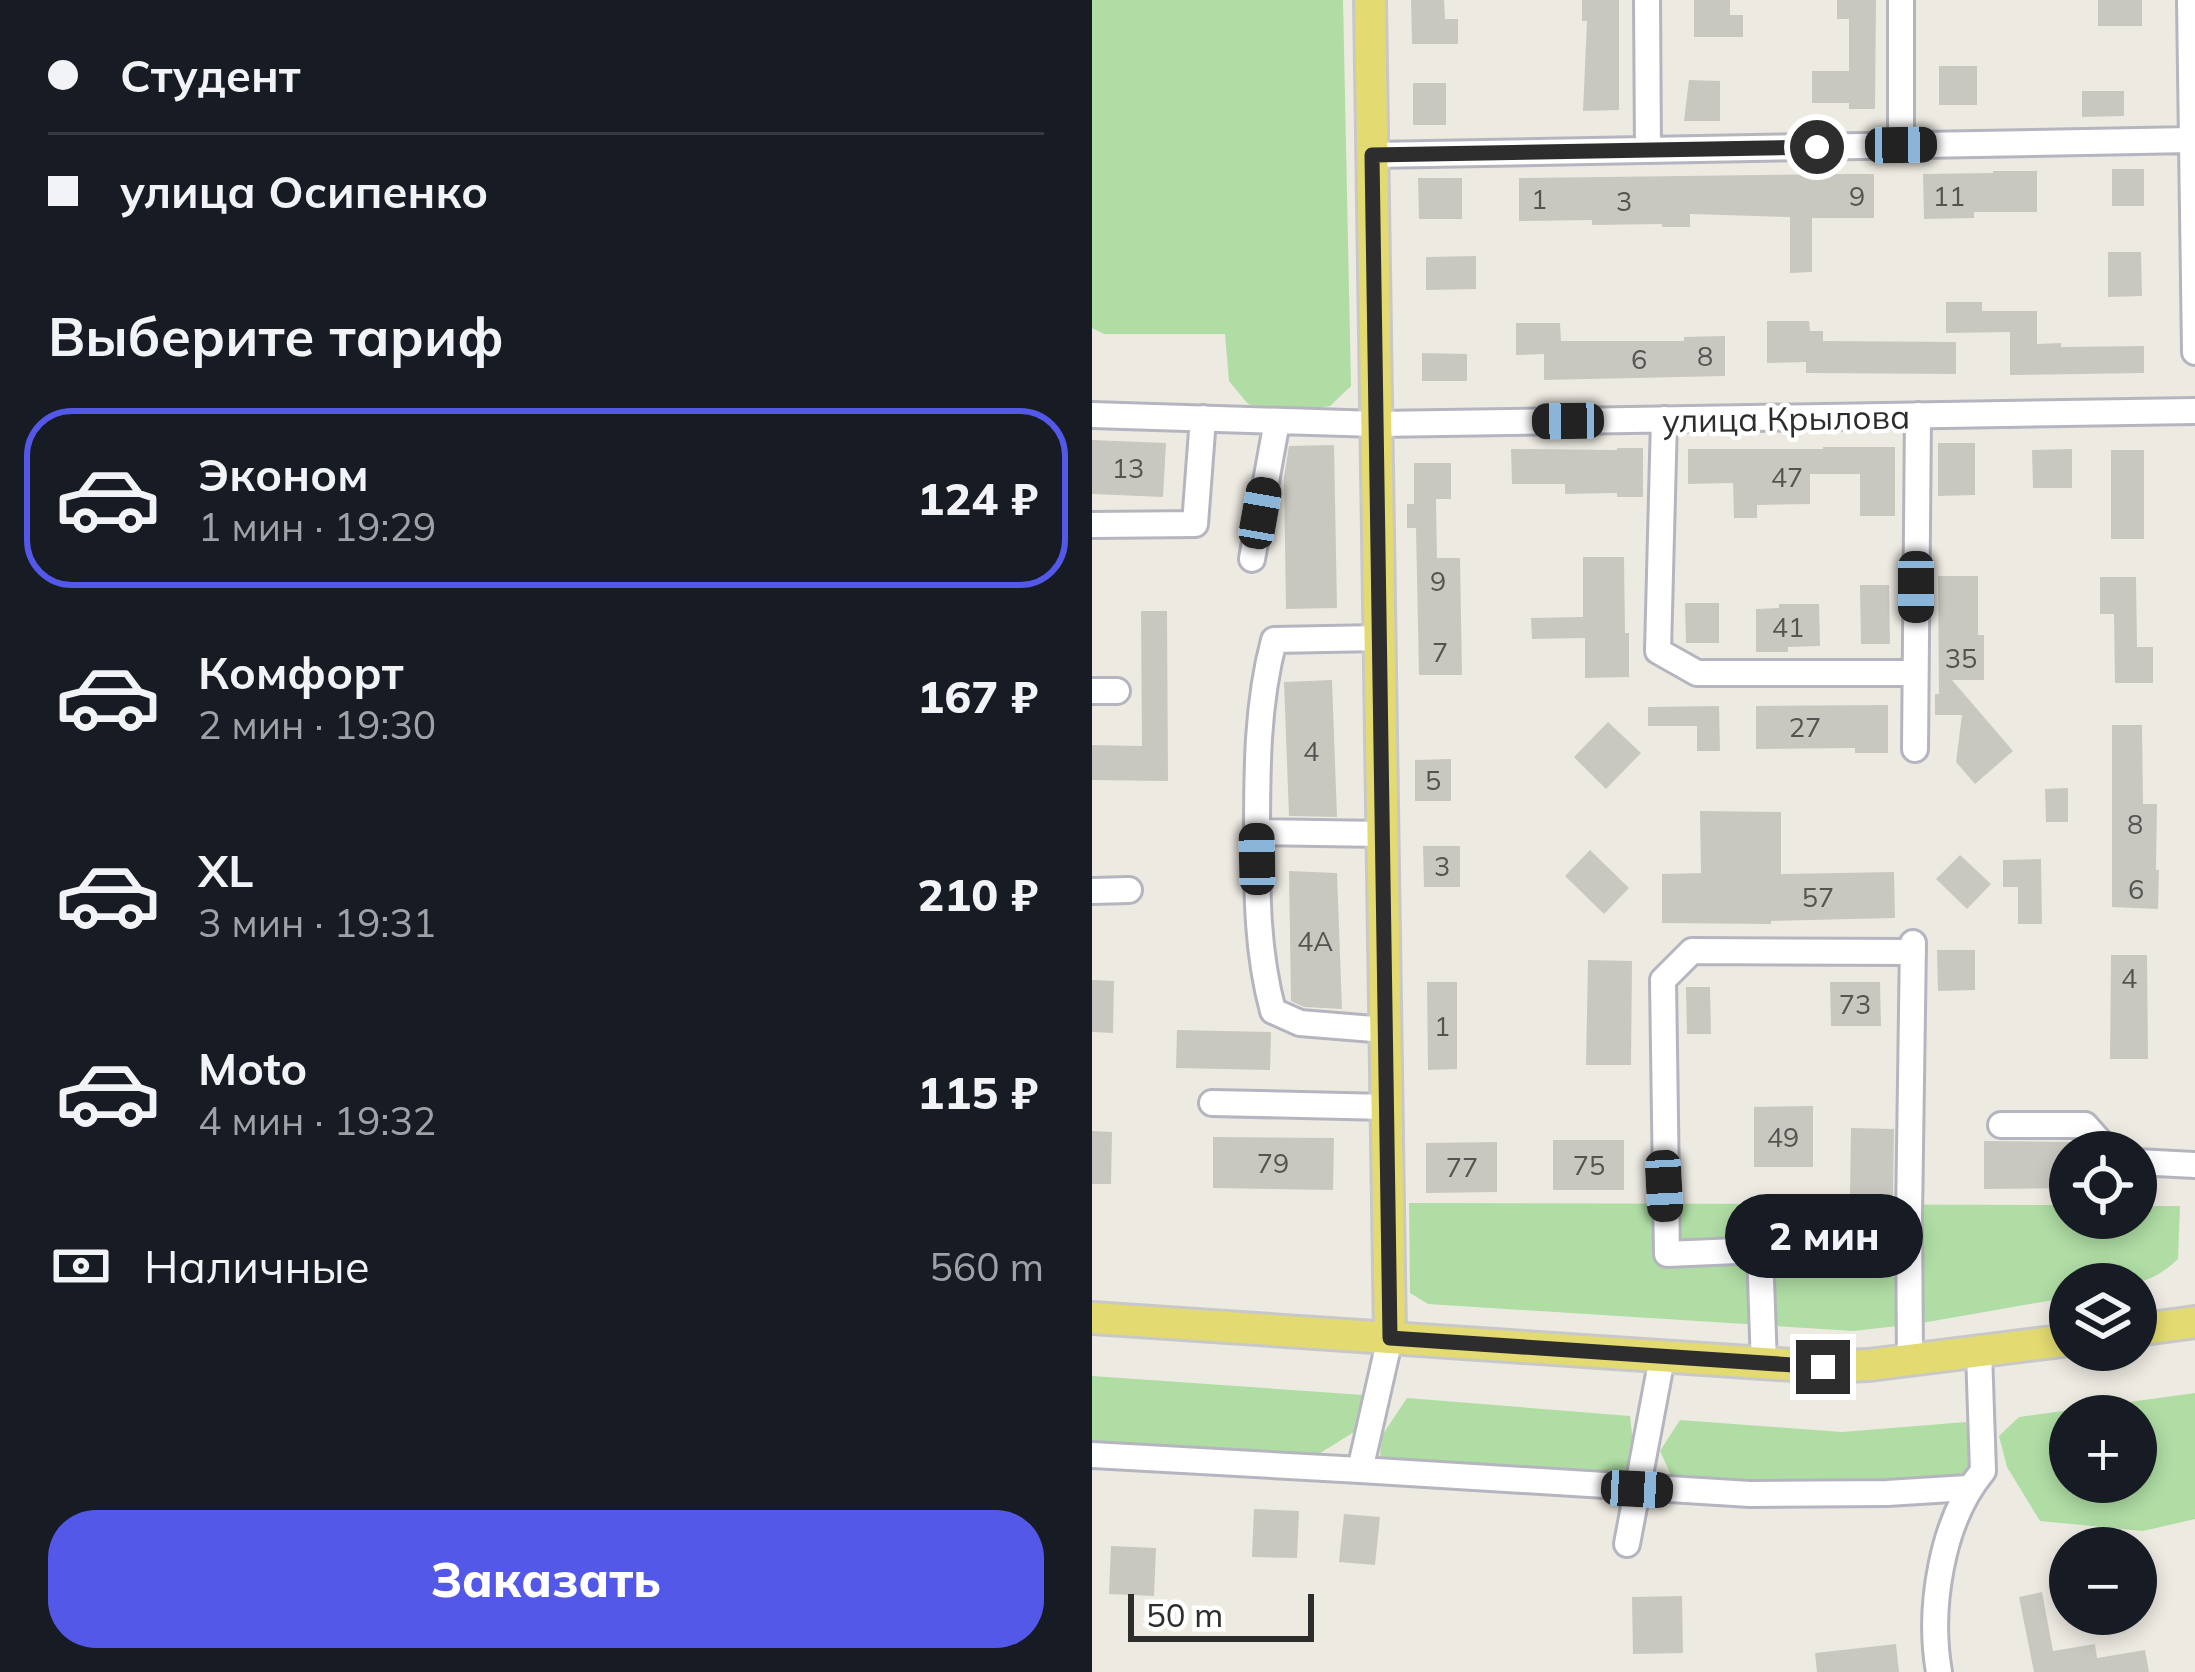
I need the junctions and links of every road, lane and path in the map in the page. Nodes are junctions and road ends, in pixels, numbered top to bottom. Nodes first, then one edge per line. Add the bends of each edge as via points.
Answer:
1 (1370, 0) edge
2 (1647, 0) edge
3 (1901, 0) edge
4 (2190, 0) edge
5 (2191, 140) junction
6 (1901, 145) junction
7 (1648, 150) junction
8 (1372, 155) junction
9 (2195, 352) edge
10 (2195, 411) edge
11 (1092, 415) edge
12 (1918, 416) junction
13 (1203, 418) junction
14 (1664, 419) junction
15 (1277, 421) junction
16 (1377, 424) junction
17 (1092, 525) edge
18 (1252, 559) dead end
19 (1380, 638) junction
20 (1916, 673) junction
21 (1915, 749) dead end
22 (1257, 832) junction
23 (1383, 834) junction
24 (1129, 890) dead end
25 (1092, 891) edge
26 (1386, 1030) junction
27 (1212, 1102) dead end
28 (1387, 1107) junction
29 (2001, 1125) dead end
30 (2090, 1131) edge
31 (2157, 1163) edge
32 (2195, 1165) edge
33 (1909, 1217) junction
34 (1831, 1218) dead end
35 (1092, 1318) edge
36 (2195, 1322) edge
37 (2157, 1327) edge
38 (1390, 1338) junction
39 (2049, 1343) edge
40 (1979, 1352) junction
41 (1662, 1358) junction
42 (1910, 1360) junction
43 (1764, 1365) junction
44 (1092, 1454) edge
45 (1360, 1470) junction
46 (1968, 1488) junction
47 (1637, 1489) junction
48 (1627, 1544) dead end
49 (1939, 1672) edge

1 - 8 main road
2 - 7 street
3 - 6 street
4 - 5 street
5 - 6 street
5 - 9 street
6 - 7 street
7 - 8 street
8 - 16 main road
10 - 12 street, улица Крылова
11 - 13 street, улица Крылова
12 - 14 street, улица Крылова
12 - 20 street
13 - 15 street, улица Крылова
13 - 17 street via 1195,524
14 - 16 street, улица Крылова
14 - 20 street via 1658,651 1697,673
15 - 16 street, улица Крылова
15 - 18 street
16 - 19 main road
19 - 22 street via 1274,640 1263,682
19 - 23 main road
20 - 21 street
22 - 23 street
22 - 26 street via 1262,969 1273,1011 1300,1023
23 - 26 main road
24 - 25 street
26 - 28 main road
27 - 28 street
28 - 38 main road
29 - 30 street
31 - 32 street
33 - 34 street
33 - 42 street
33 - 43 street via 1913,948 1692,951 1663,980 1667,1254 1760,1250
35 - 38 main road
36 - 37 main road
38 - 41 main road
38 - 45 street
39 - 40 main road
40 - 42 main road
40 - 46 street via 1983,1471
41 - 43 main road
41 - 47 street
42 - 43 main road
44 - 45 street
45 - 47 street
46 - 47 street
46 - 49 street via 1945,1546 1933,1638
47 - 48 street

